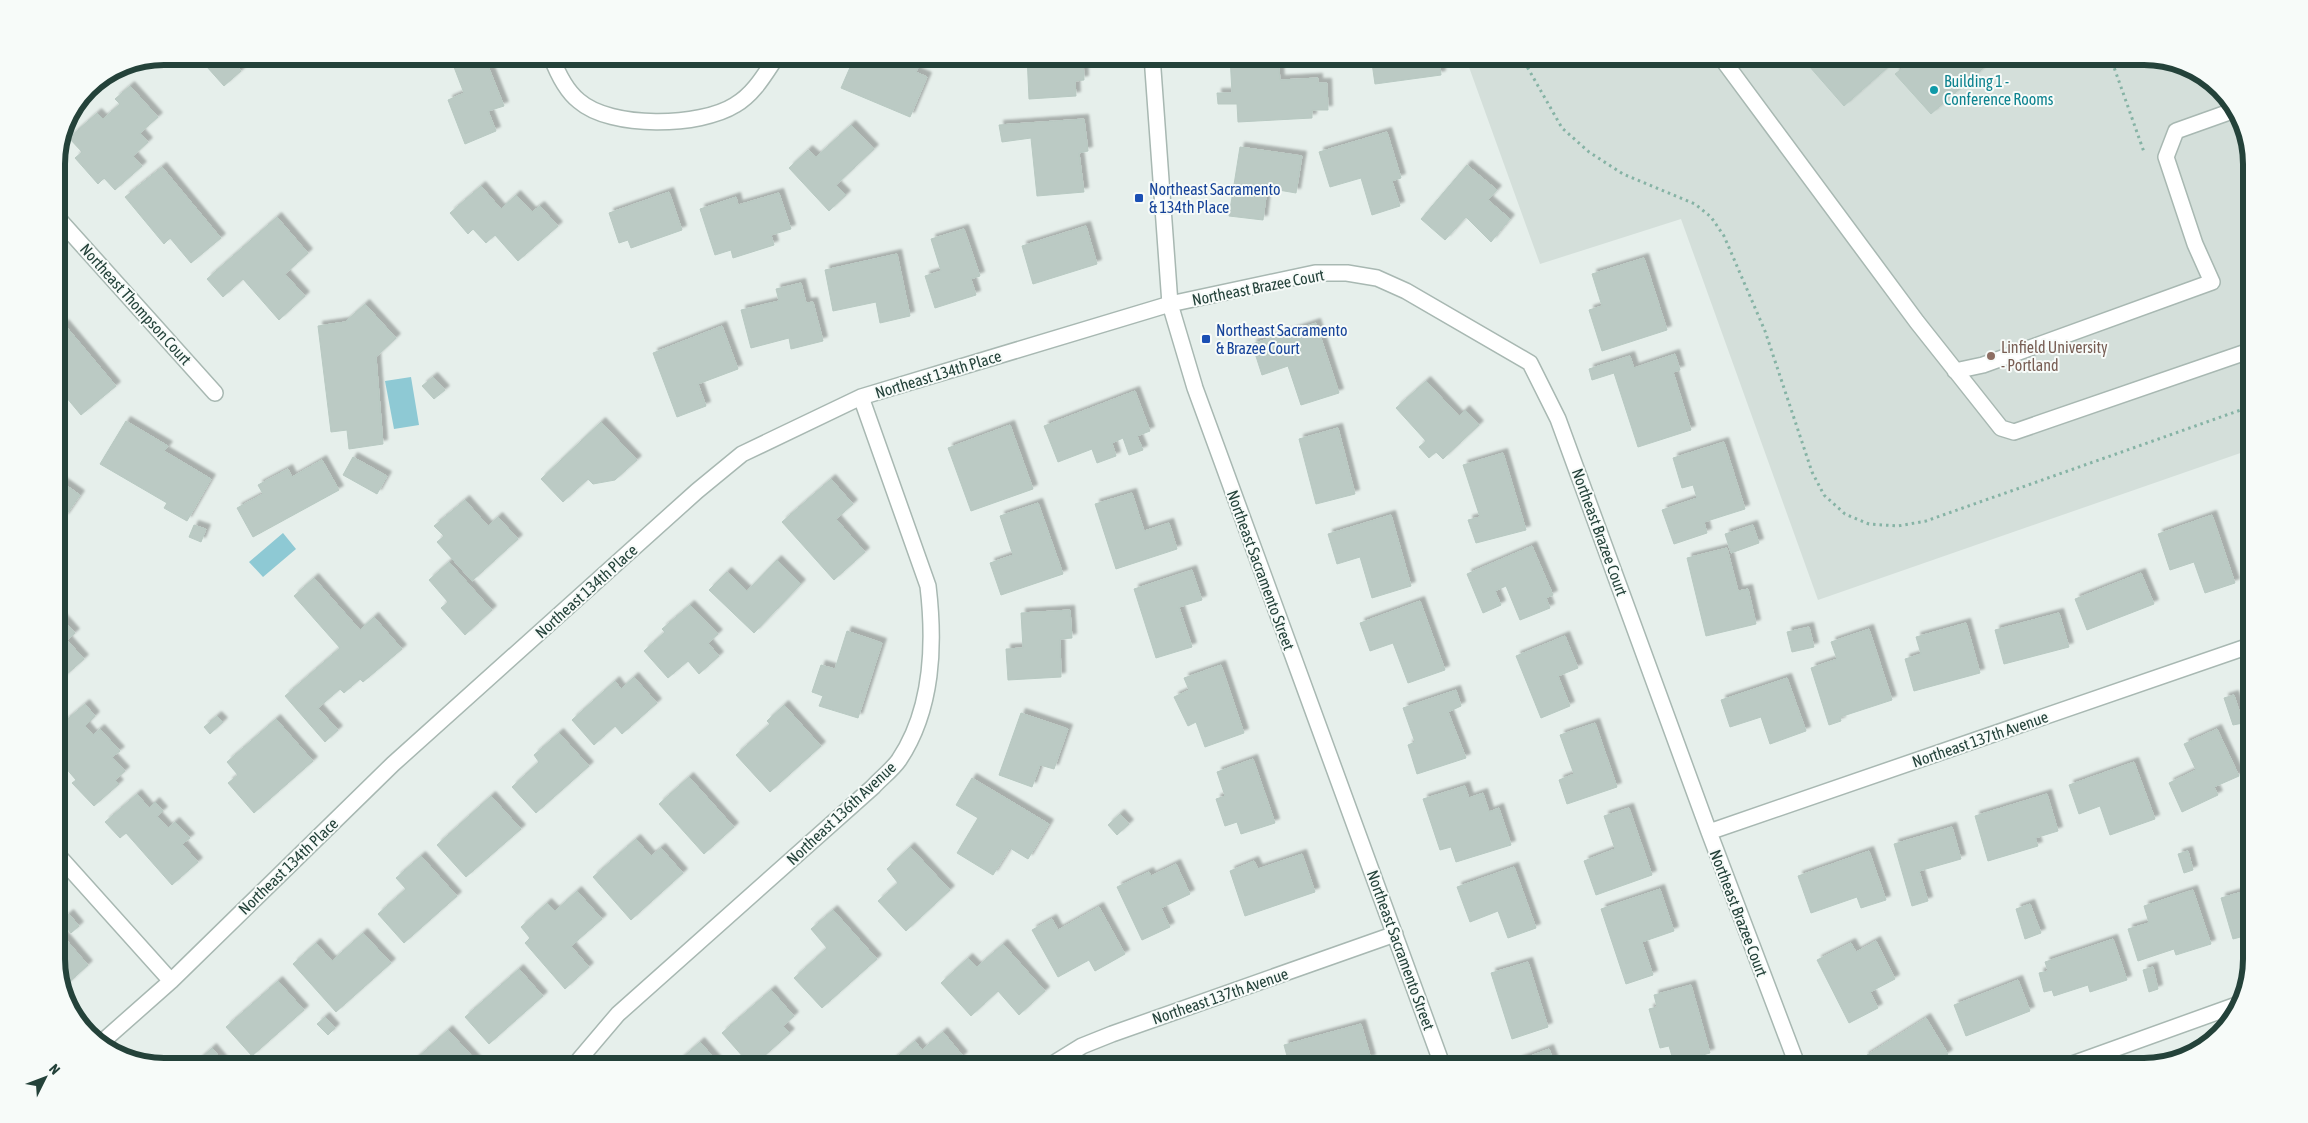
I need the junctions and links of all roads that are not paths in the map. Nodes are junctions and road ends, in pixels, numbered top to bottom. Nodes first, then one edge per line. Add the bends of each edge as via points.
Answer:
1 (555, 65) edge
2 (771, 65) edge
3 (1153, 65) edge
4 (1727, 65) edge
5 (2228, 112) edge
6 (65, 226) edge
7 (1170, 304) junction
8 (2243, 353) edge
9 (1955, 371) junction
10 (215, 393) dead end
11 (861, 397) junction
12 (2243, 649) edge
13 (1709, 832) junction
14 (65, 863) edge
15 (1395, 934) junction
16 (171, 981) junction
17 (2231, 1006) edge
18 (106, 1038) edge
19 (581, 1058) edge
20 (1063, 1058) edge
21 (1440, 1058) edge
22 (1795, 1058) edge
23 (2089, 1058) edge

1 - 2 street via 578,101 598,114 635,122 697,119 717,114 736,105 754,89
3 - 7 street, Northeast Sacramento Street
4 - 9 street
5 - 9 street via 2176,131 2166,157 2195,244 2212,282 1982,365
6 - 10 street, Northeast Thompson Court
7 - 11 street, Northeast 134th Place
7 - 13 street, Northeast Brazee Court via 1315,273 1347,273 1377,278 1406,291 1530,363 1558,419
7 - 15 street, Northeast Sacramento Street via 1214,442
8 - 9 street via 2014,432 2002,428
11 - 16 street, Northeast 134th Place via 742,454 697,491 393,764
11 - 19 street, Northeast 136th Avenue via 928,586 932,618 931,661 926,698 916,730 898,761 872,787 618,1014
12 - 13 street, Northeast 137th Avenue
13 - 22 street, Northeast Brazee Court
14 - 16 street
15 - 20 street, Northeast 137th Avenue via 1112,1034
15 - 21 street, Northeast Sacramento Street
16 - 18 street, Northeast 134th Place
17 - 23 street

